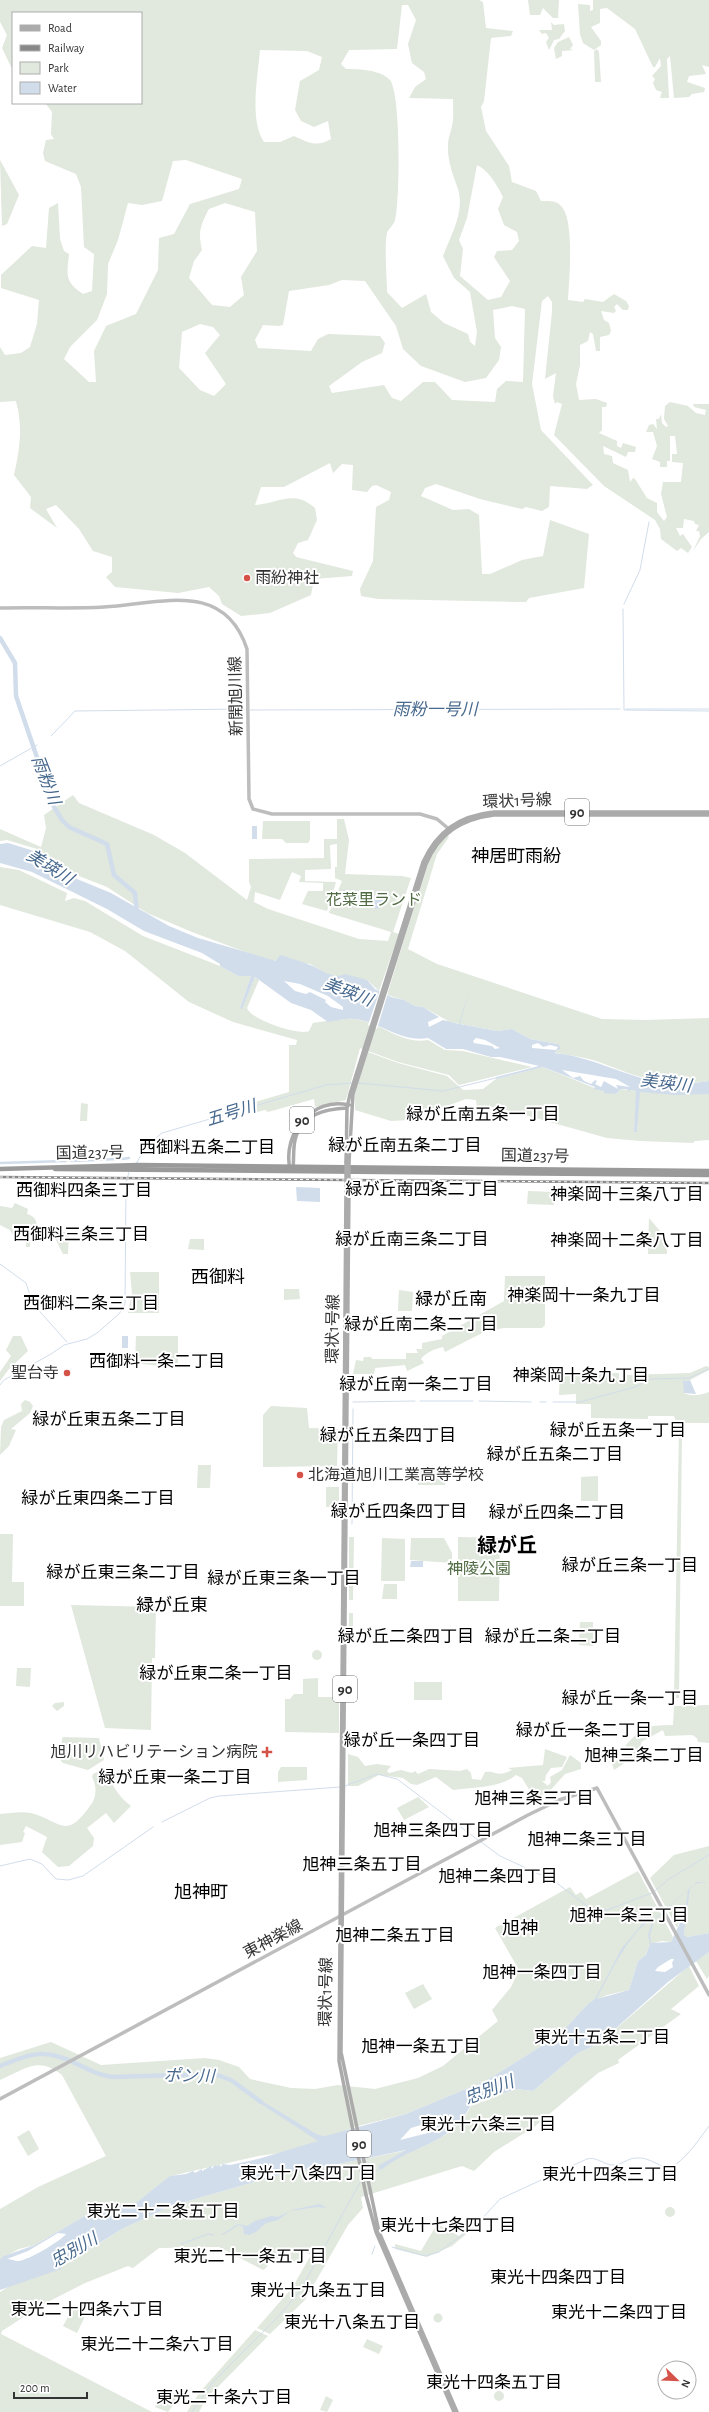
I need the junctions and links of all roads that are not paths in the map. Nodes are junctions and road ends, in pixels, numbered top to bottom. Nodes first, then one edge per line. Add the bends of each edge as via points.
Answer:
1 (0, 608) edge
2 (709, 812) edge
3 (709, 815) edge
4 (449, 829) junction
5 (348, 1106) junction
6 (0, 1169) edge
7 (292, 1169) junction
8 (709, 1171) edge
9 (700, 1173) junction
10 (709, 1175) edge
11 (341, 1916) junction
12 (709, 1994) edge
13 (0, 2099) edge
14 (368, 2194) junction
15 (454, 2412) edge
16 (457, 2412) edge

1 - 4 main road, 新開旭川線 via 101,607 176,599 196,601 210,606 224,614 239,629 247,649 249,792 253,810 272,814 420,814 434,818
2 - 4 main road, 環状1号線 / 90 via 493,812 469,816
3 - 4 main road, 環状1号線 / 90 via 494,815 471,819
4 - 5 main road, 環状1号線 / 90 via 435,846 426,864 394,956
5 - 7 main road, 90 via 328,1105 315,1109 300,1122 291,1140
5 - 11 main road, 環状1号線 / 90, bridge
6 - 7 highway, 国道237号
7 - 9 highway, 国道237号
8 - 9 highway, 国道237号
9 - 10 highway, 国道237号
11 - 12 main road, 東神楽線 via 546,1806 597,1788
11 - 13 main road, 東神楽線
11 - 14 main road, 環状1号線 / 90 via 341,2044 347,2094
14 - 15 main road, 90 via 376,2232
14 - 16 main road, 90 via 379,2232

